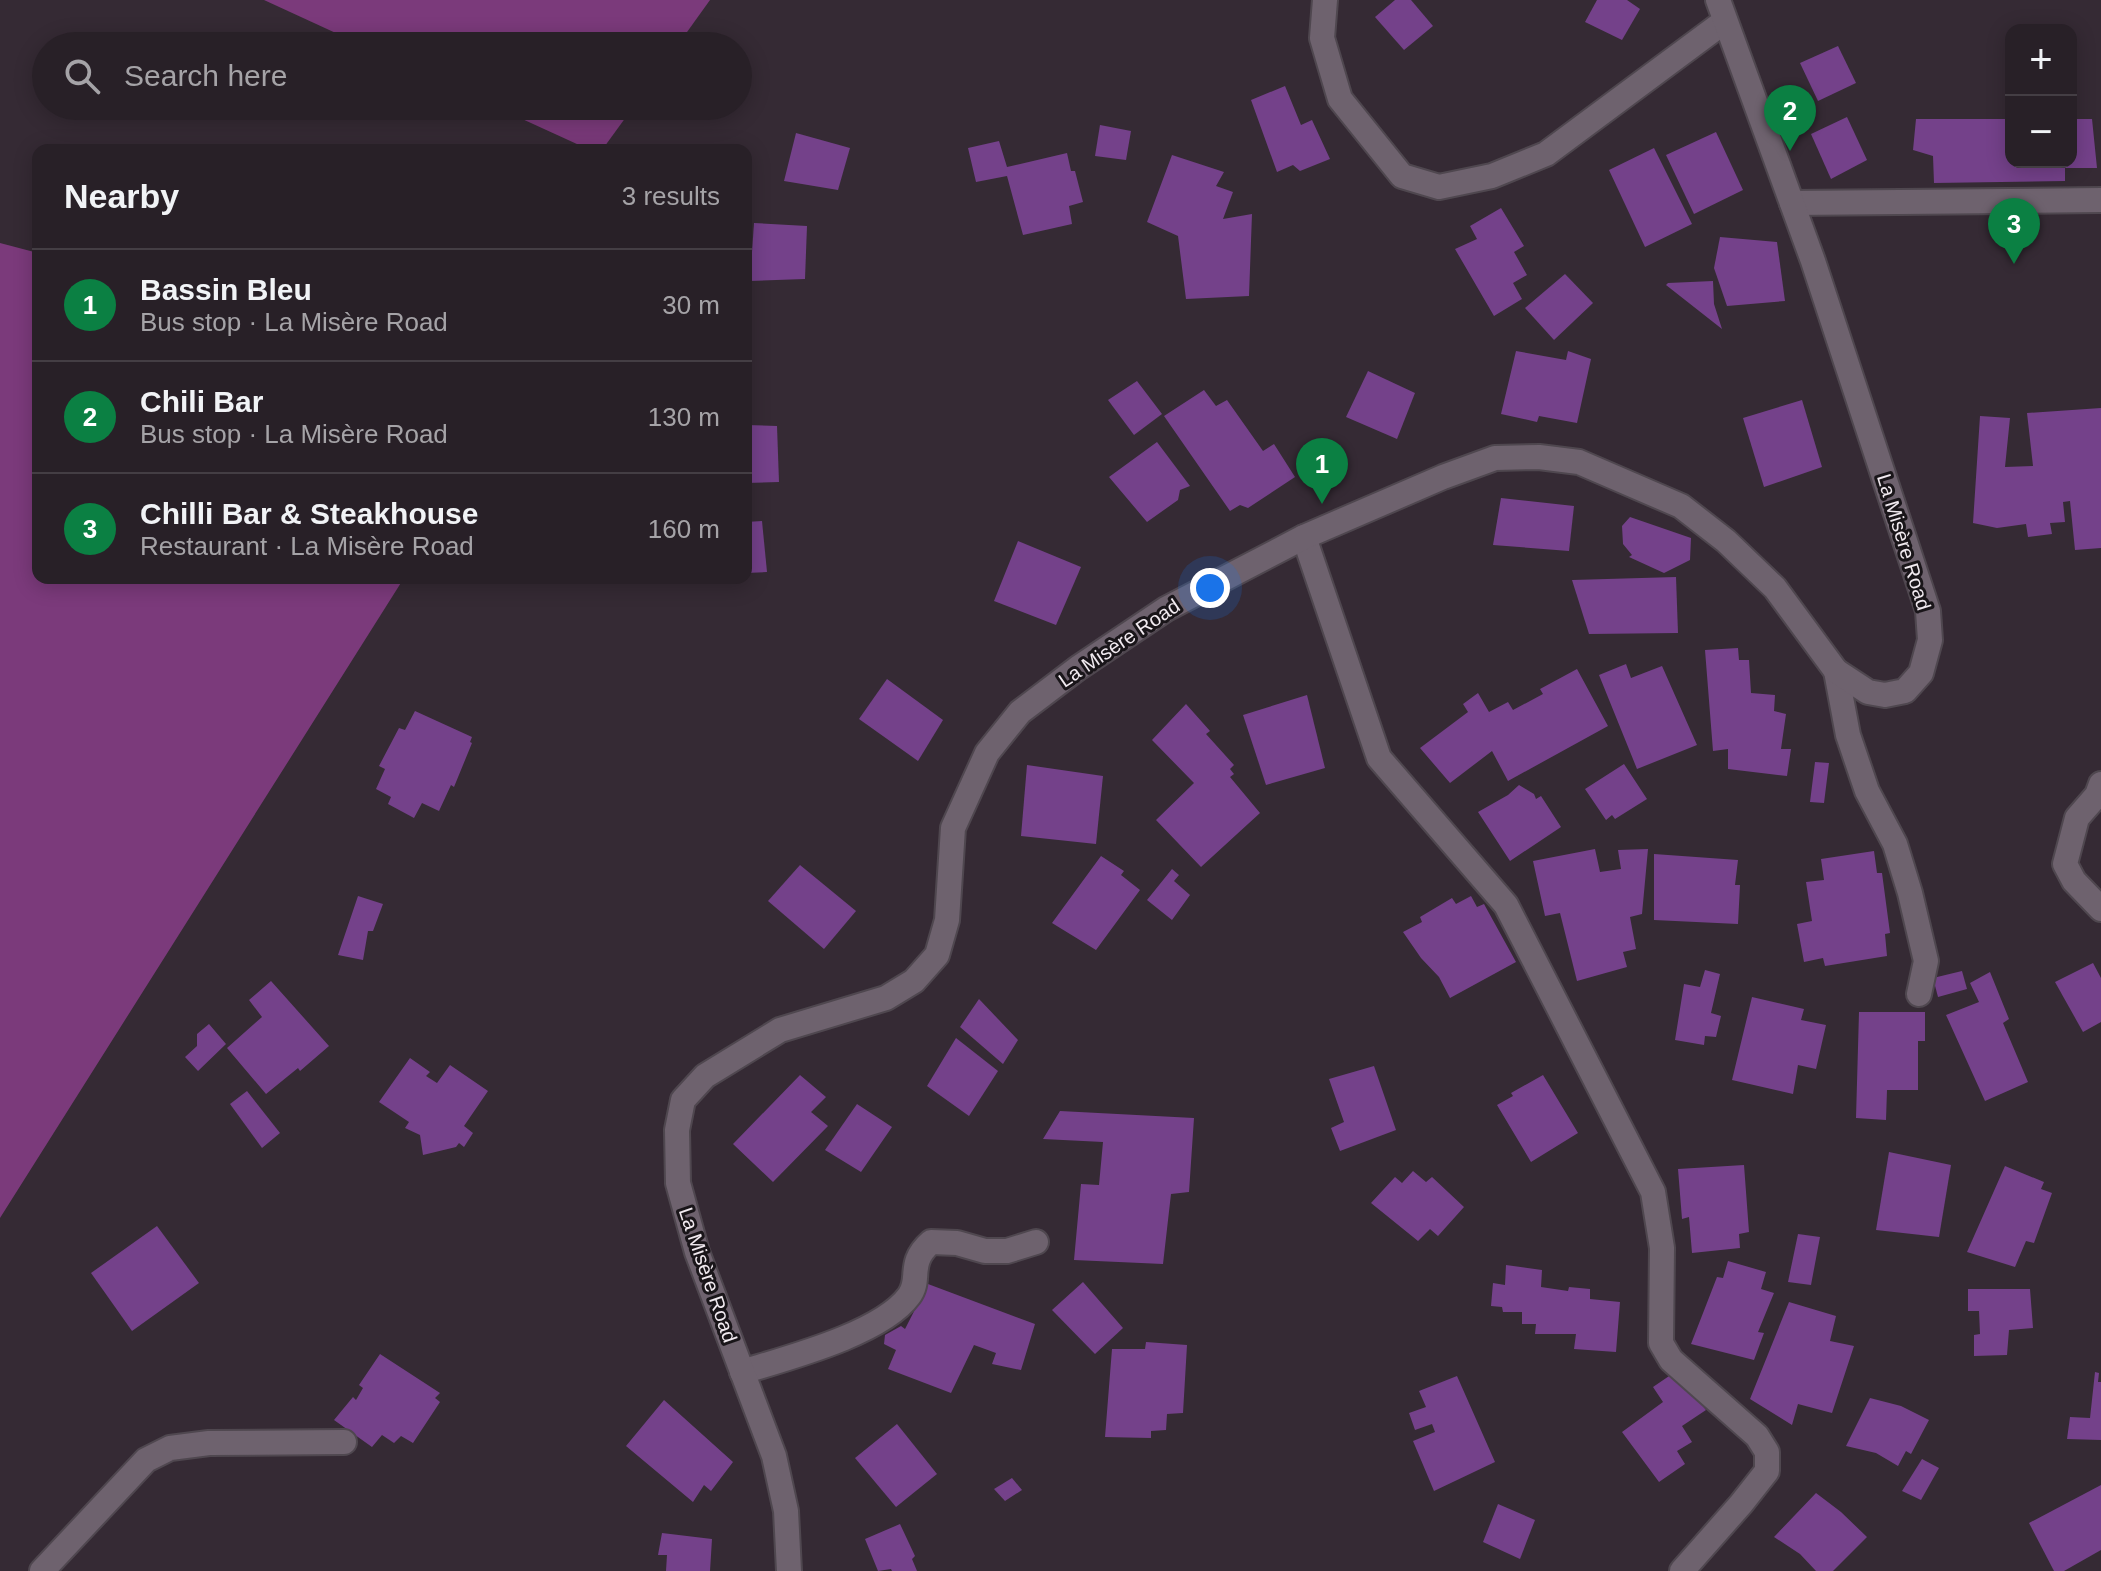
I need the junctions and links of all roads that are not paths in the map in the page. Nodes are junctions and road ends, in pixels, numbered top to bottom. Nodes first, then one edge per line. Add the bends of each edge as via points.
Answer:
1 (1325, 0) edge
2 (1722, 10) edge
3 (2101, 200) edge
4 (1792, 203) junction
5 (1304, 537) junction
6 (1836, 671) junction
7 (2101, 784) edge
8 (2101, 909) edge
9 (1919, 994) dead end
10 (1036, 1242) dead end
11 (742, 1372) junction
12 (344, 1442) dead end
13 (42, 1571) edge
14 (789, 1571) edge
15 (1682, 1571) edge

1 - 2 street via 1322,38 1340,99 1402,176 1439,187 1492,176 1546,154
2 - 4 street, La Misère Road
3 - 4 street
4 - 6 street, La Misère Road via 1928,611 1930,640 1921,673 1905,691 1868,692
5 - 6 street, La Misère Road via 1495,458 1579,462 1681,506 1726,541 1775,588
5 - 11 street, La Misère Road via 1166,609 1020,712 987,753 953,828 947,920 937,955 914,981 886,998 780,1030 705,1076 683,1100 677,1130 678,1183 697,1252
5 - 15 street via 1379,758 1506,905 1653,1192 1662,1248 1661,1343 1671,1360 1757,1436 1767,1452 1767,1471
6 - 9 street via 1848,735 1910,893 1926,961
7 - 8 street via 2077,818 2065,864
10 - 11 street via 985,1251 931,1242 919,1253 911,1294 893,1312 826,1347
11 - 14 street, La Misère Road via 774,1456 786,1511
12 - 13 street via 170,1448 146,1460

